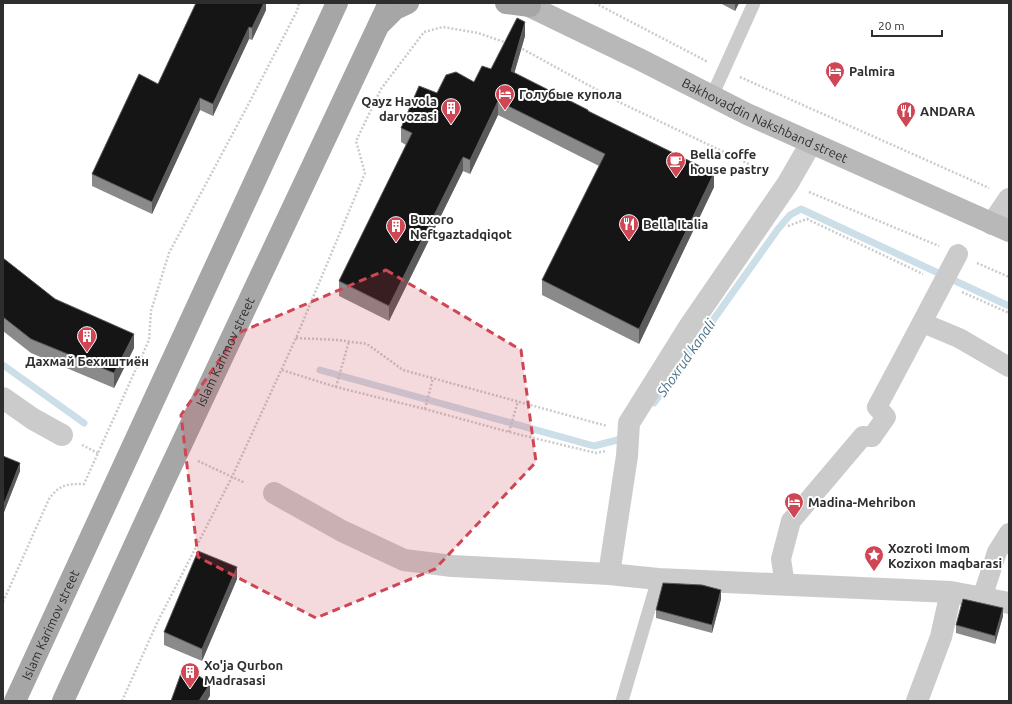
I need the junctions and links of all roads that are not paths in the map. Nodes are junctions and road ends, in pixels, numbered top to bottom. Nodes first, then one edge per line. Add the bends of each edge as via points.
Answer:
1 (337, 3) edge
2 (389, 3) edge
3 (408, 3) edge
4 (506, 3) edge
5 (754, 3) edge
6 (527, 4) edge
7 (378, 26) junction
8 (712, 96) junction
9 (811, 143) junction
10 (1009, 200) edge
11 (1000, 228) edge
12 (958, 254) road end
13 (923, 323) junction
14 (1009, 367) edge
15 (3, 398) edge
16 (62, 435) dead end
17 (274, 493) dead end
18 (1009, 533) edge
19 (609, 574) junction
20 (658, 579) junction
21 (786, 585) junction
22 (951, 592) junction
23 (982, 598) junction
24 (1009, 603) edge
25 (15, 701) edge
26 (63, 701) edge
27 (622, 701) edge
28 (917, 701) edge

1 - 25 main road, Islam Karimov street
2 - 7 main road, Islam Karimov street
3 - 7 main road via 395,9
4 - 6 main road
5 - 8 lane
6 - 8 main road, Bakhovaddin Nakshband street
7 - 26 main road, Islam Karimov street
8 - 9 main road, Bakhovaddin Nakshband street
9 - 11 main road, Bakhovaddin Nakshband street
9 - 19 street via 788,183 689,327 629,423 627,456
10 - 11 street
12 - 13 street
13 - 14 street via 959,338
13 - 21 street via 876,407 886,417 872,437 862,436 791,521 781,559
15 - 16 street
17 - 19 street via 342,531 404,560 452,566
18 - 23 street via 997,552
19 - 20 street
20 - 21 street
20 - 27 lane
21 - 22 street
22 - 23 street
22 - 28 street via 941,637
23 - 24 street

